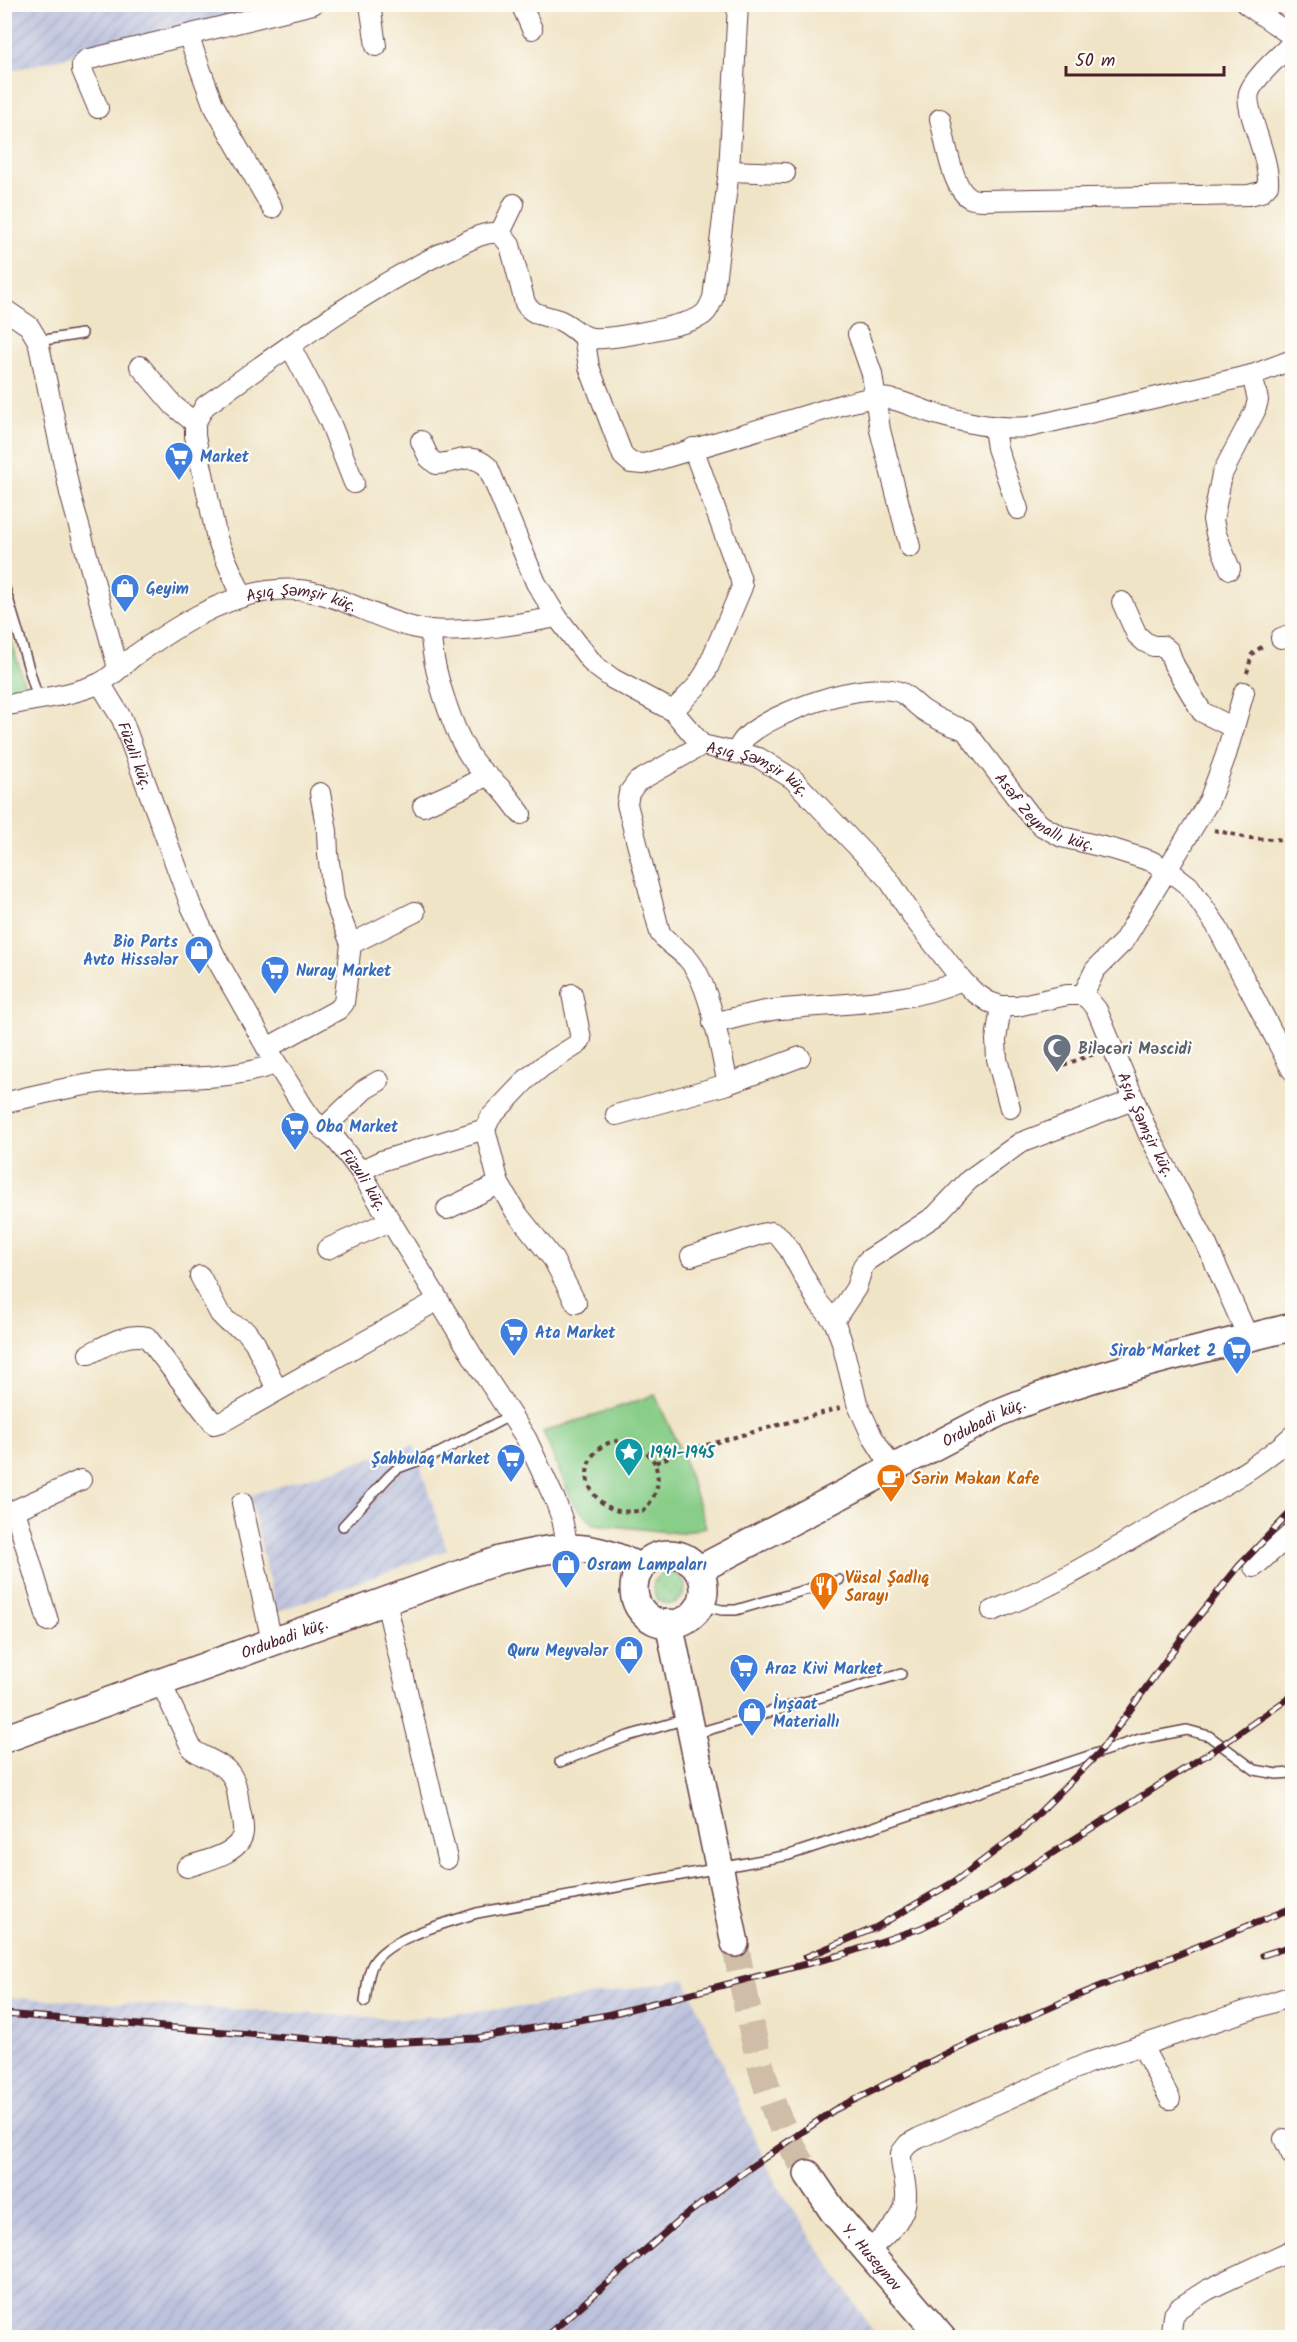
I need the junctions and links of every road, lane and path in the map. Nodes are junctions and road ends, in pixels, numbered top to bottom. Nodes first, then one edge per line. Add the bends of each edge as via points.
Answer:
1 (313, 4) edge
2 (370, 4) edge
3 (521, 4) edge
4 (738, 4) edge
5 (1246, 4) edge
6 (532, 29) dead end
7 (188, 35) junction
8 (1293, 36) edge
9 (1293, 43) edge
10 (376, 46) dead end
11 (98, 108) dead end
12 (940, 119) dead end
13 (729, 171) junction
14 (785, 173) dead end
15 (514, 204) dead end
16 (272, 208) dead end
17 (500, 233) junction
18 (4, 309) edge
19 (82, 334) dead end
20 (858, 334) dead end
21 (584, 336) junction
22 (38, 341) junction
23 (291, 346) junction
24 (1293, 360) edge
25 (140, 366) dead end
26 (1252, 375) junction
27 (876, 398) junction
28 (195, 423) junction
29 (994, 428) junction
30 (421, 441) dead end
31 (693, 448) junction
32 (354, 483) dead end
33 (1018, 509) dead end
34 (910, 547) dead end
35 (1230, 569) dead end
36 (4, 585) edge
37 (242, 596) junction
38 (1122, 602) dead end
39 (556, 617) junction
40 (431, 631) junction
41 (1287, 636) edge
42 (118, 668) junction
43 (100, 683) junction
44 (1244, 692) joint
45 (38, 699) junction
46 (4, 706) edge
47 (673, 711) junction
48 (1234, 728) junction
49 (702, 744) junction
50 (736, 752) junction
51 (486, 776) junction
52 (320, 794) dead end
53 (423, 806) dead end
54 (521, 814) dead end
55 (1196, 825) junction
56 (1293, 840) edge
57 (1168, 870) junction
58 (415, 912) dead end
59 (351, 944) junction
60 (962, 980) junction
61 (572, 994) dead end
62 (1083, 995) junction
63 (1001, 1006) junction
64 (713, 1023) junction
65 (1112, 1048) junction
66 (271, 1056) junction
67 (800, 1057) dead end
68 (1056, 1068) dead end
69 (1293, 1070) edge
70 (379, 1081) dead end
71 (728, 1084) junction
72 (1133, 1100) junction
73 (4, 1103) edge
74 (1010, 1108) dead end
75 (616, 1115) dead end
76 (486, 1129) junction
77 (323, 1130) junction
78 (360, 1171) junction
79 (499, 1184) junction
80 (447, 1209) dead end
81 (390, 1221) junction
82 (327, 1249) dead end
83 (691, 1256) dead end
84 (200, 1276) dead end
85 (438, 1300) junction
86 (576, 1303) dead end
87 (834, 1321) junction
88 (1293, 1326) edge
89 (1248, 1338) junction
90 (89, 1354) dead end
91 (277, 1390) junction
92 (857, 1403) junction
93 (512, 1414) junction
94 (1293, 1436) edge
95 (655, 1463) junction
96 (893, 1469) junction
97 (81, 1480) dead end
98 (242, 1503) dead end
99 (10, 1513) edge
100 (344, 1526) dead end
101 (1293, 1533) edge
102 (568, 1548) junction
103 (1254, 1567) dead end
104 (640, 1568) junction
105 (698, 1570) junction
106 (839, 1580) dead end
107 (386, 1602) junction
108 (699, 1605) junction
109 (992, 1611) dead end
110 (48, 1621) dead end
111 (669, 1623) junction
112 (272, 1642) junction
113 (901, 1674) dead end
114 (160, 1681) junction
115 (690, 1726) junction
116 (4, 1738) edge
117 (560, 1762) dead end
118 (1293, 1773) edge
119 (447, 1859) dead end
120 (187, 1867) dead end
121 (721, 1868) junction
122 (735, 1943) tunnel mouth
123 (1293, 1996) edge
124 (365, 2002) dead end
125 (1142, 2046) junction
126 (1170, 2099) dead end
127 (808, 2174) tunnel mouth
128 (1293, 2250) edge
129 (868, 2251) junction
130 (942, 2337) edge
131 (1170, 2337) edge

1 - 7 street
2 - 10 street
3 - 6 street
4 - 13 street
5 - 8 street
7 - 11 street via 86,60 82,70
7 - 16 street via 213,104
9 - 12 street via 1248,94 1269,172 1268,185 1249,195 970,198 956,180
13 - 14 street
13 - 21 street via 713,298 707,312 669,326 606,338
15 - 17 street
17 - 21 street via 510,245 529,309 562,321
17 - 23 street via 485,233 439,254 375,290
18 - 22 street via 29,326
19 - 22 lane
20 - 27 street
21 - 31 street via 589,367 623,456 631,463 644,464
22 - 42 street via 69,493
23 - 28 street via 205,406
23 - 32 street via 330,422
24 - 26 street
25 - 28 street via 174,406
26 - 29 street via 1029,427
26 - 35 street via 1258,400 1222,474 1214,519
27 - 29 street via 902,401
27 - 31 street
27 - 34 street via 880,430
28 - 37 street via 217,539
29 - 33 street
30 - 39 street via 436,464 470,458 480,459 488,467 536,583
31 - 47 street via 742,587 706,672
36 - 45 lane
37 - 40 street, Aşıq Şəmşir küç. via 309,589 395,623
37 - 42 street, Aşıq Şəmşir küç. via 198,616
38 - 48 street via 1137,635 1169,651 1202,712
39 - 40 street, Aşıq Şəmşir küç.
39 - 47 street, Aşıq Şəmşir küç. via 594,665
40 - 51 street via 434,662 456,730
41 - 44 path via 1266,643 1252,654
42 - 43 street, Aşıq Şəmşir küç.
43 - 45 street, Aşıq Şəmşir küç.
43 - 66 street, Füzuli küç. via 122,719 205,937
44 - 48 street
45 - 46 street, Aşıq Şəmşir küç.
47 - 49 street, Aşıq Şəmşir küç.
48 - 55 street
49 - 50 street, Aşıq Şəmşir küç.
49 - 64 street via 637,782 627,804 660,933 688,959 697,974
50 - 57 street, Asəf Zeynallı küç. via 753,731 814,701 864,691 902,693 924,711 970,735 1042,826 1062,837 1131,854
50 - 60 street, Aşıq Şəmşir küç. via 759,758 793,779 889,880
51 - 53 street
51 - 54 street via 504,791
52 - 59 street via 334,900
55 - 56 path via 1248,838
55 - 57 street
57 - 62 street via 1123,942 1095,970
57 - 69 street, Asəf Zeynallı küç. via 1189,886 1216,925
58 - 59 street
59 - 66 street via 344,1003
60 - 63 street, Aşıq Şəmşir küç. via 989,1002
60 - 64 street via 915,995 769,1011
61 - 76 street via 581,1039 578,1044 527,1079 490,1118
62 - 63 street via 1067,994
62 - 65 street, Aşıq Şəmşir küç. via 1097,1010
63 - 74 street via 996,1040
64 - 71 street
65 - 68 path
65 - 72 street, Aşıq Şəmşir küç.
66 - 73 street via 258,1070 233,1075 89,1083
66 - 77 street, Füzuli küç.
67 - 71 street
70 - 77 street via 364,1089
71 - 75 street
72 - 87 street via 1020,1143 969,1180 935,1216 868,1260 856,1288
72 - 89 street, Aşıq Şəmşir küç. via 1206,1243
76 - 78 street
76 - 79 street
77 - 78 street, Füzuli küç. via 338,1141
78 - 81 street, Füzuli küç.
79 - 80 street
79 - 86 street via 553,1259
81 - 82 street
81 - 85 street, Füzuli küç.
83 - 87 street via 761,1234 778,1235 818,1302
84 - 91 street via 220,1314 246,1331 255,1343
85 - 91 street
85 - 93 street, Füzuli küç.
87 - 92 street
88 - 89 main road, Ordubadi küç.
89 - 96 main road, Ordubadi küç. via 1042,1394
90 - 91 street via 122,1338 147,1337 214,1424
92 - 95 path via 681,1452
92 - 96 street
93 - 100 lane via 439,1453 398,1468
93 - 102 street, Füzuli küç. via 555,1500
94 - 109 street via 1258,1463 1074,1572 1033,1595
95 - 95 path via 632,1442 615,1442 590,1459 587,1484 604,1504 619,1511 643,1511 654,1499 659,1482
96 - 105 main road, Ordubadi küç.
97 - 99 street
98 - 112 street
99 - 110 street
101 - 103 street
102 - 104 main road, Ordubadi küç. via 617,1555
102 - 107 main road, Ordubadi küç. via 499,1560
104 - 105 main road via 658,1555 670,1554 681,1556
104 - 111 main road via 634,1593 638,1605 646,1615
105 - 108 main road via 703,1582
106 - 108 lane via 736,1610
107 - 112 main road, Ordubadi küç.
107 - 119 street
108 - 111 main road via 686,1618
111 - 115 main road
112 - 114 main road, Ordubadi küç.
113 - 115 lane
114 - 116 main road, Ordubadi küç.
114 - 120 street via 192,1749 226,1769 236,1785 243,1832 240,1841 216,1857
115 - 117 lane via 628,1736
115 - 121 main road
118 - 121 lane via 1255,1770 1209,1736 1187,1730 1170,1732 789,1855
121 - 122 main road
121 - 124 lane via 477,1913 428,1929 400,1940 375,1960
123 - 125 street
125 - 126 street
125 - 129 street via 1054,2076 908,2144 901,2153 906,2196 903,2212
127 - 129 main road, Y. Huseynov via 832,2211
128 - 131 street via 1207,2290 1179,2308 1173,2316
129 - 130 main road, Y. Huseynov

